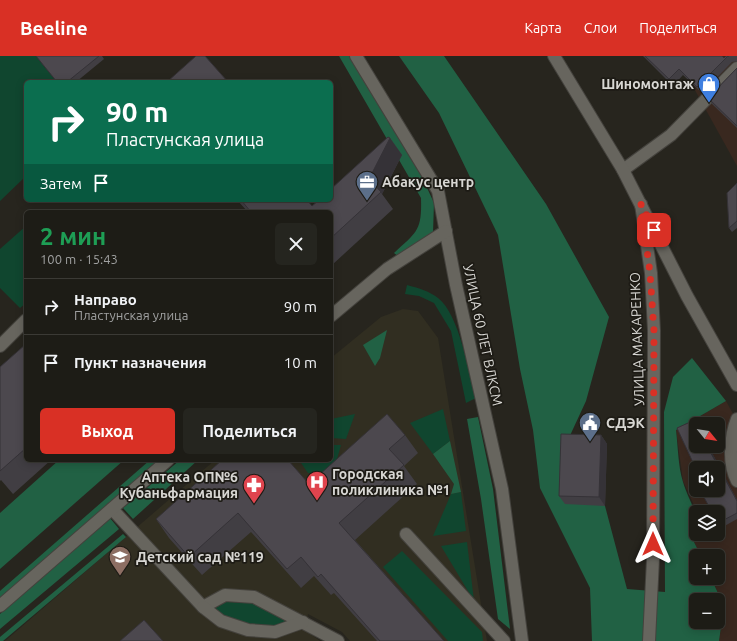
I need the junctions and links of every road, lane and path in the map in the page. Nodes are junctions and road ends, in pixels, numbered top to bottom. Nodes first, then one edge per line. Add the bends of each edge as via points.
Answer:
1 (356, 56) edge
2 (554, 56) edge
3 (737, 68) edge
4 (623, 170) junction
5 (641, 204) junction
6 (446, 231) junction
7 (333, 314) edge
8 (24, 322) edge
9 (0, 346) edge
10 (737, 385) edge
11 (737, 419) edge
12 (166, 462) edge
13 (737, 480) edge
14 (112, 509) junction
15 (406, 534) dead end
16 (0, 606) edge
17 (203, 607) junction
18 (303, 622) junction
19 (338, 641) edge
20 (504, 641) edge
21 (522, 641) edge
22 (649, 641) edge

1 - 6 street, УЛИЦА 60 ЛЕТ ВЛКСМ via 438,191
2 - 4 street
3 - 4 street via 671,135
4 - 5 street
5 - 10 street via 687,296
5 - 22 street, УЛИЦА МАКАРЕНКО via 654,331 653,559
6 - 7 street via 387,269
6 - 21 street, УЛИЦА 60 ЛЕТ ВЛКСМ via 502,489
8 - 9 street
11 - 13 street via 732,430 732,472
12 - 14 street
14 - 16 street
14 - 17 street
15 - 20 street
17 - 18 street via 220,621 248,630 275,632
17 - 18 street via 225,595 254,597
18 - 19 street

